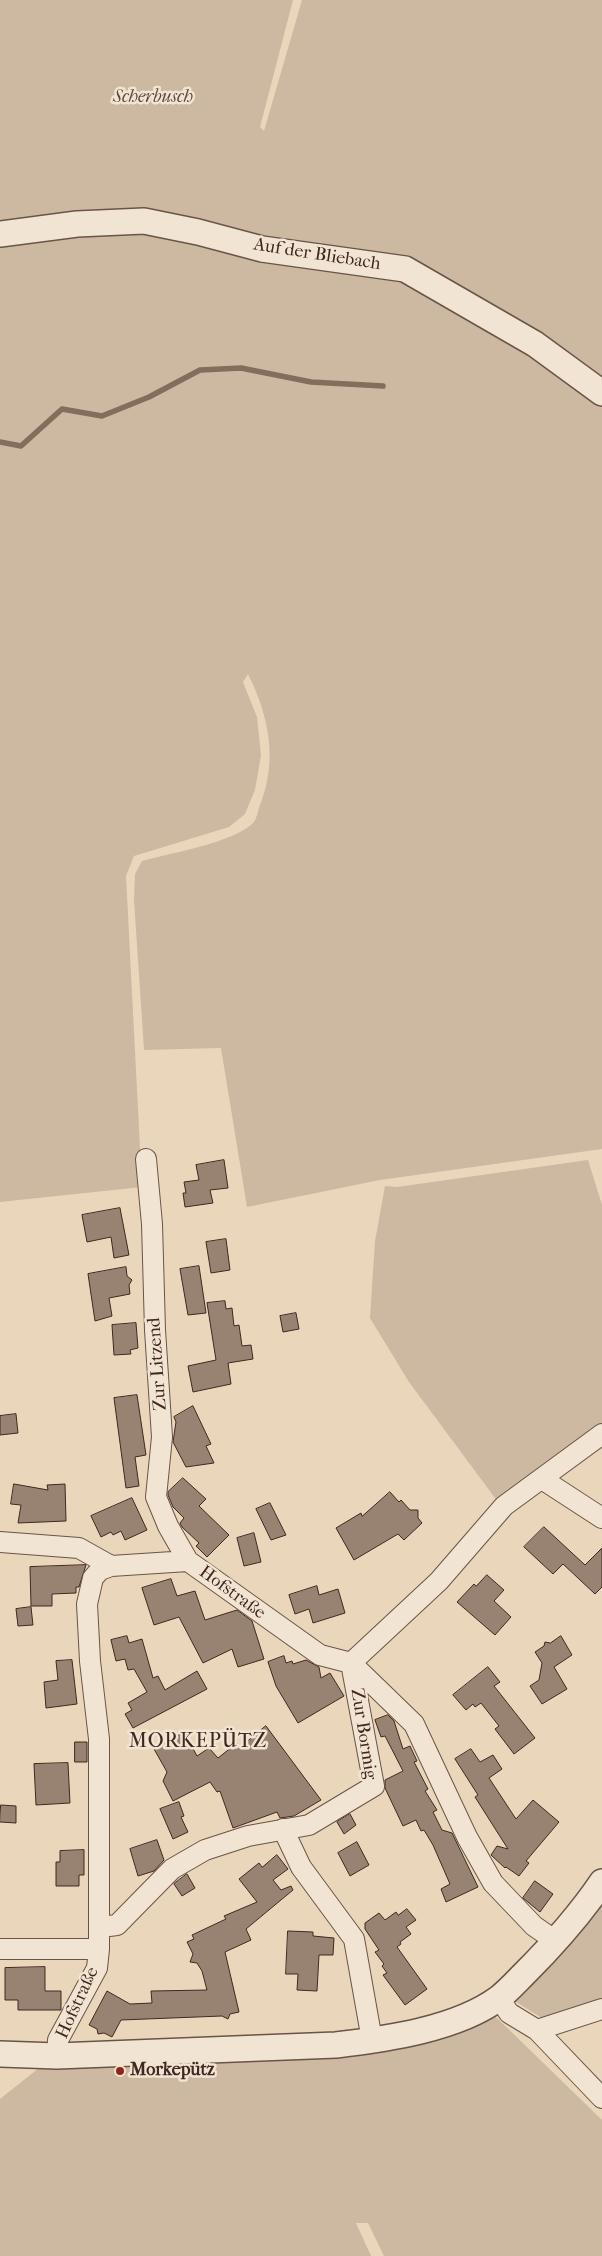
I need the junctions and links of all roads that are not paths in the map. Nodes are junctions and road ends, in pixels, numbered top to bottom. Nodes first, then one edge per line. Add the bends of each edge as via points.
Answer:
1 (0, 234) edge
2 (602, 393) edge
3 (146, 1159) dead end
4 (602, 1434) edge
5 (542, 1479) junction
6 (602, 1518) edge
7 (0, 1542) edge
8 (188, 1561) junction
9 (111, 1566) junction
10 (351, 1663) junction
11 (283, 1829) junction
12 (602, 1882) edge
13 (101, 1927) junction
14 (557, 1942) junction
15 (0, 1949) edge
16 (100, 1950) junction
17 (499, 1998) junction
18 (602, 2009) edge
19 (537, 2030) junction
20 (372, 2040) junction
21 (0, 2054) edge
22 (57, 2056) junction
23 (602, 2098) edge

1 - 2 street, Auf der Bliebach via 77,224 144,221 262,249 405,269 535,344
3 - 8 street, Zur Litzend via 162,1437 156,1497
4 - 5 street, Zur Bormig
5 - 6 street
5 - 10 street, Zur Bormig via 504,1506 439,1581
7 - 9 street via 79,1548
8 - 9 street, Hofstraße
8 - 10 street, Hofstraße via 320,1655
9 - 13 street, Hofstraße via 100,1570 93,1578 87,1604 99,1739
10 - 11 street, Zur Bormig via 374,1786 309,1825
10 - 14 street, Hofstraße via 414,1724 467,1837 493,1883 534,1926
11 - 13 street, Zur Bormig via 205,1850 172,1869 117,1925
11 - 20 street via 301,1867 354,1939
12 - 14 street
13 - 16 street, Hofstraße
14 - 17 street
15 - 16 street
16 - 22 street, Hofstraße via 97,1968 58,2040
17 - 19 street via 509,2013
17 - 20 street via 443,2024
18 - 19 street
19 - 23 street
20 - 22 street via 336,2045
21 - 22 street

